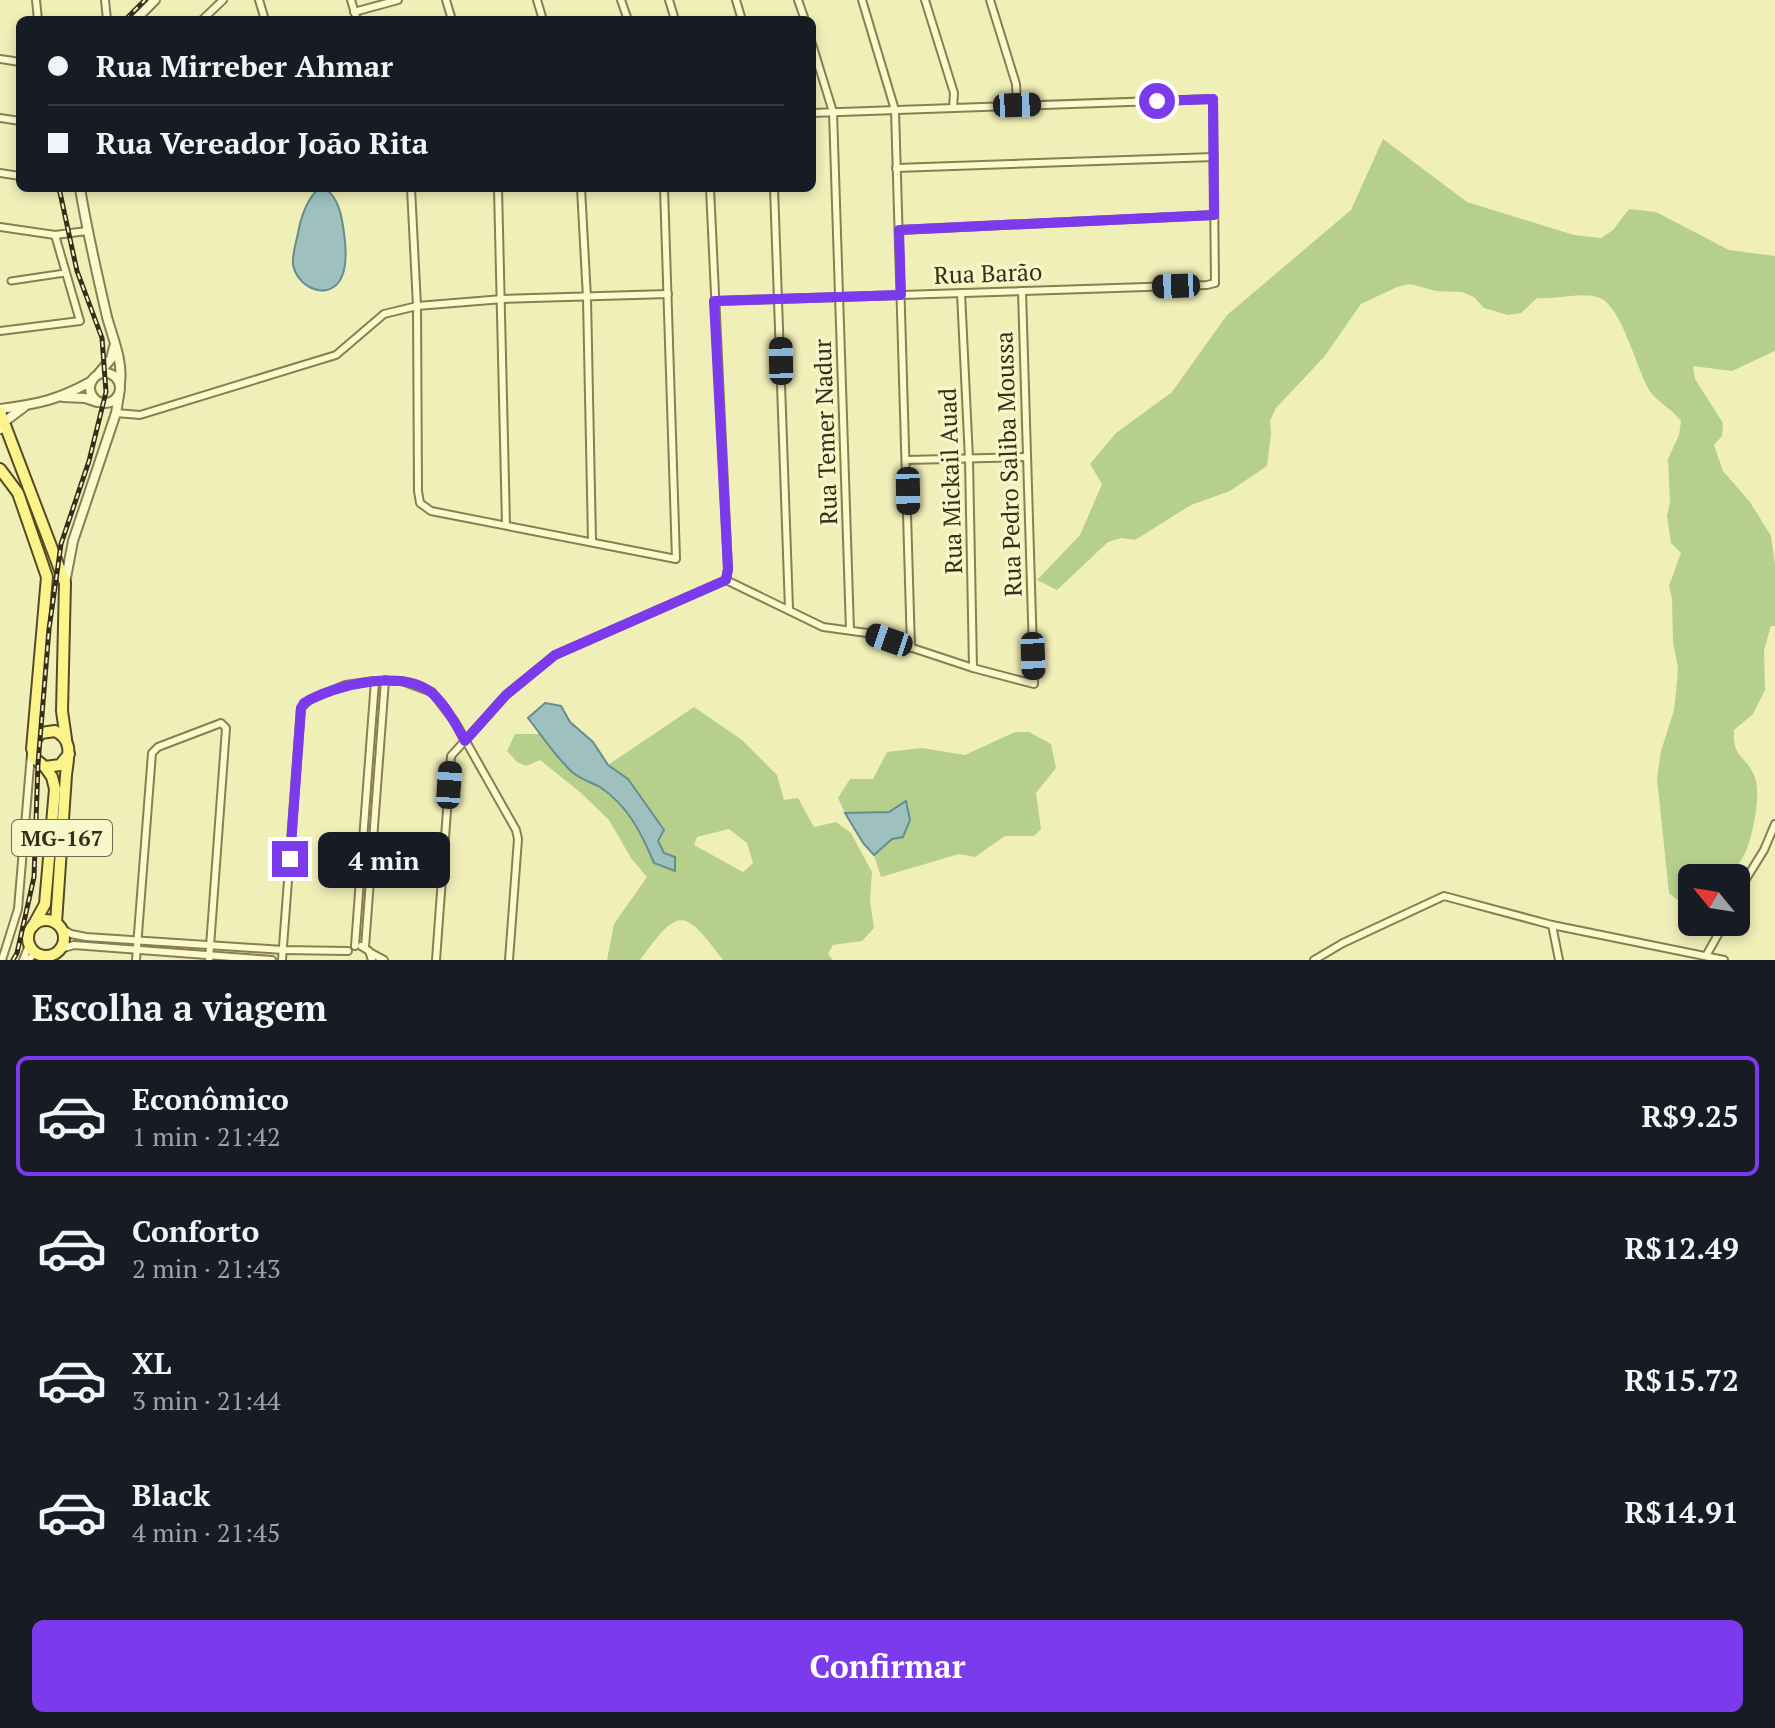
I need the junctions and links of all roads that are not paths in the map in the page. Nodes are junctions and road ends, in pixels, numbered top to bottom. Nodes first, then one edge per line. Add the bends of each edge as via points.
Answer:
1 (155, 0) edge
2 (223, 0) edge
3 (351, 0) edge
4 (398, 0) edge
5 (862, 0) edge
6 (925, 0) edge
7 (990, 0) edge
8 (354, 12) junction
9 (139, 16) edge
10 (206, 16) edge
11 (356, 16) edge
12 (816, 57) edge
13 (1017, 105) junction
14 (953, 108) junction
15 (895, 110) junction
16 (833, 112) junction
17 (816, 113) edge
18 (1214, 157) junction
19 (896, 168) junction
20 (81, 192) edge
21 (411, 192) edge
22 (498, 192) edge
23 (581, 192) edge
24 (664, 192) edge
25 (710, 192) edge
26 (774, 192) edge
27 (1214, 215) junction
28 (0, 227) edge
29 (899, 230) junction
30 (87, 231) junction
31 (55, 235) junction
32 (65, 273) junction
33 (11, 281) dead end
34 (1022, 291) junction
35 (961, 293) junction
36 (668, 294) junction
37 (901, 295) junction
38 (840, 297) junction
39 (587, 298) junction
40 (503, 299) junction
41 (779, 299) junction
42 (714, 301) junction
43 (417, 306) junction
44 (0, 331) edge
45 (114, 347) junction
46 (95, 378) junction
47 (120, 383) junction
48 (119, 395) junction
49 (62, 397) junction
50 (102, 403) junction
51 (24, 407) junction
52 (116, 413) junction
53 (1, 418) edge
54 (0, 438) edge
55 (1026, 457) junction
56 (969, 459) junction
57 (907, 460) junction
58 (19, 467) junction
59 (0, 469) edge
60 (506, 525) junction
61 (592, 541) junction
62 (726, 580) junction
63 (65, 583) junction
64 (789, 609) junction
65 (850, 630) junction
66 (911, 648) junction
67 (973, 668) junction
68 (385, 680) junction
69 (375, 681) junction
70 (66, 739) junction
71 (465, 741) junction
72 (32, 750) junction
73 (69, 754) junction
74 (45, 767) junction
75 (1775, 824) edge
76 (1750, 872) edge
77 (1552, 925) junction
78 (33, 926) junction
79 (58, 926) junction
80 (1717, 936) edge
81 (137, 939) junction
82 (210, 944) junction
83 (355, 946) junction
84 (365, 947) junction
85 (137, 949) junction
86 (283, 950) junction
87 (348, 951) junction
88 (32, 955) edge
89 (56, 955) edge
90 (1706, 956) junction
91 (209, 957) edge
92 (372, 957) edge
93 (2, 960) edge
94 (136, 960) edge
95 (272, 960) edge
96 (282, 960) edge
97 (346, 960) edge
98 (384, 960) edge
99 (436, 960) edge
100 (509, 960) edge
101 (1314, 960) edge
102 (1559, 960) edge
103 (1724, 960) edge

1 - 9 street
2 - 10 street
3 - 8 street
4 - 8 street
5 - 15 street
6 - 14 street via 954,93
7 - 13 street via 1016,84
8 - 11 street
12 - 16 street, Rua Temer Nadur
13 - 14 street
13 - 18 street via 1213,99
14 - 15 street
15 - 16 street
15 - 19 street
16 - 17 street
16 - 38 street, Rua Temer Nadur
18 - 19 street
18 - 27 street
19 - 29 street
20 - 30 street
21 - 43 street
22 - 40 street
23 - 39 street
24 - 36 street
25 - 42 street
26 - 41 street
27 - 29 street
27 - 34 street, Rua Barão via 1215,283
28 - 31 street
29 - 37 street
30 - 31 street
30 - 45 street
31 - 32 street
32 - 33 street
32 - 44 street via 80,321
34 - 35 street, Rua Barão
34 - 55 street, Rua Pedro Saliba Moussa
35 - 37 street, Rua Barão
35 - 56 street, Rua Mickail Auad
36 - 39 street
36 - 61 street via 676,559
37 - 38 street, Rua Barão
37 - 57 street
38 - 41 street, Rua Barão
38 - 65 street, Rua Temer Nadur
39 - 40 street
39 - 61 street
40 - 43 street
40 - 60 street
41 - 42 street, Rua Barão
41 - 64 street
42 - 62 street
43 - 52 street via 384,314 336,355 140,415
43 - 60 street via 420,503 431,511
45 - 46 street
45 - 47 street via 122,367
46 - 47 street via 112,374
46 - 49 street
46 - 50 street via 91,394
47 - 48 street
48 - 50 street
48 - 52 street
49 - 50 street
49 - 51 street
50 - 52 street
51 - 53 street
51 - 53 street
52 - 63 street via 73,541
53 - 58 main road, MG-167
54 - 58 main road, MG-167
55 - 56 street
55 - 67 street, Rua Pedro Saliba Moussa via 1034,684
56 - 57 street
56 - 67 street, Rua Mickail Auad
57 - 66 street
58 - 63 main road, MG-167
59 - 72 main road via 18,493 47,577
60 - 61 street
62 - 64 street
62 - 71 street via 555,655 506,695
63 - 70 main road, MG-167
64 - 65 street via 823,627
65 - 66 street
66 - 67 street
68 - 69 street
68 - 71 street via 432,692
68 - 84 street
69 - 83 street
69 - 86 street via 345,685 301,708
70 - 72 main road via 48,730 36,737
70 - 73 main road, MG-167
71 - 99 street via 451,756
71 - 100 street via 516,830
72 - 74 main road, MG-167
72 - 93 street via 18,909
73 - 74 main road via 60,765
73 - 79 main road, MG-167
74 - 78 main road, MG-167 via 55,789 47,893
75 - 76 street
77 - 90 street
77 - 101 street via 1444,896
77 - 102 street
78 - 79 main road via 40,921
78 - 88 main road via 28,933
79 - 81 street via 86,937
79 - 89 main road via 64,939
80 - 90 street
81 - 82 street
81 - 82 street via 154,750 221,723 226,728
81 - 85 street
82 - 86 street
82 - 91 street
83 - 84 street
83 - 87 street
84 - 92 street
85 - 89 street via 74,945
85 - 91 street
85 - 94 street
86 - 87 street
86 - 96 street
87 - 97 street
88 - 89 main road
90 - 103 street
91 - 95 street
92 - 98 street

